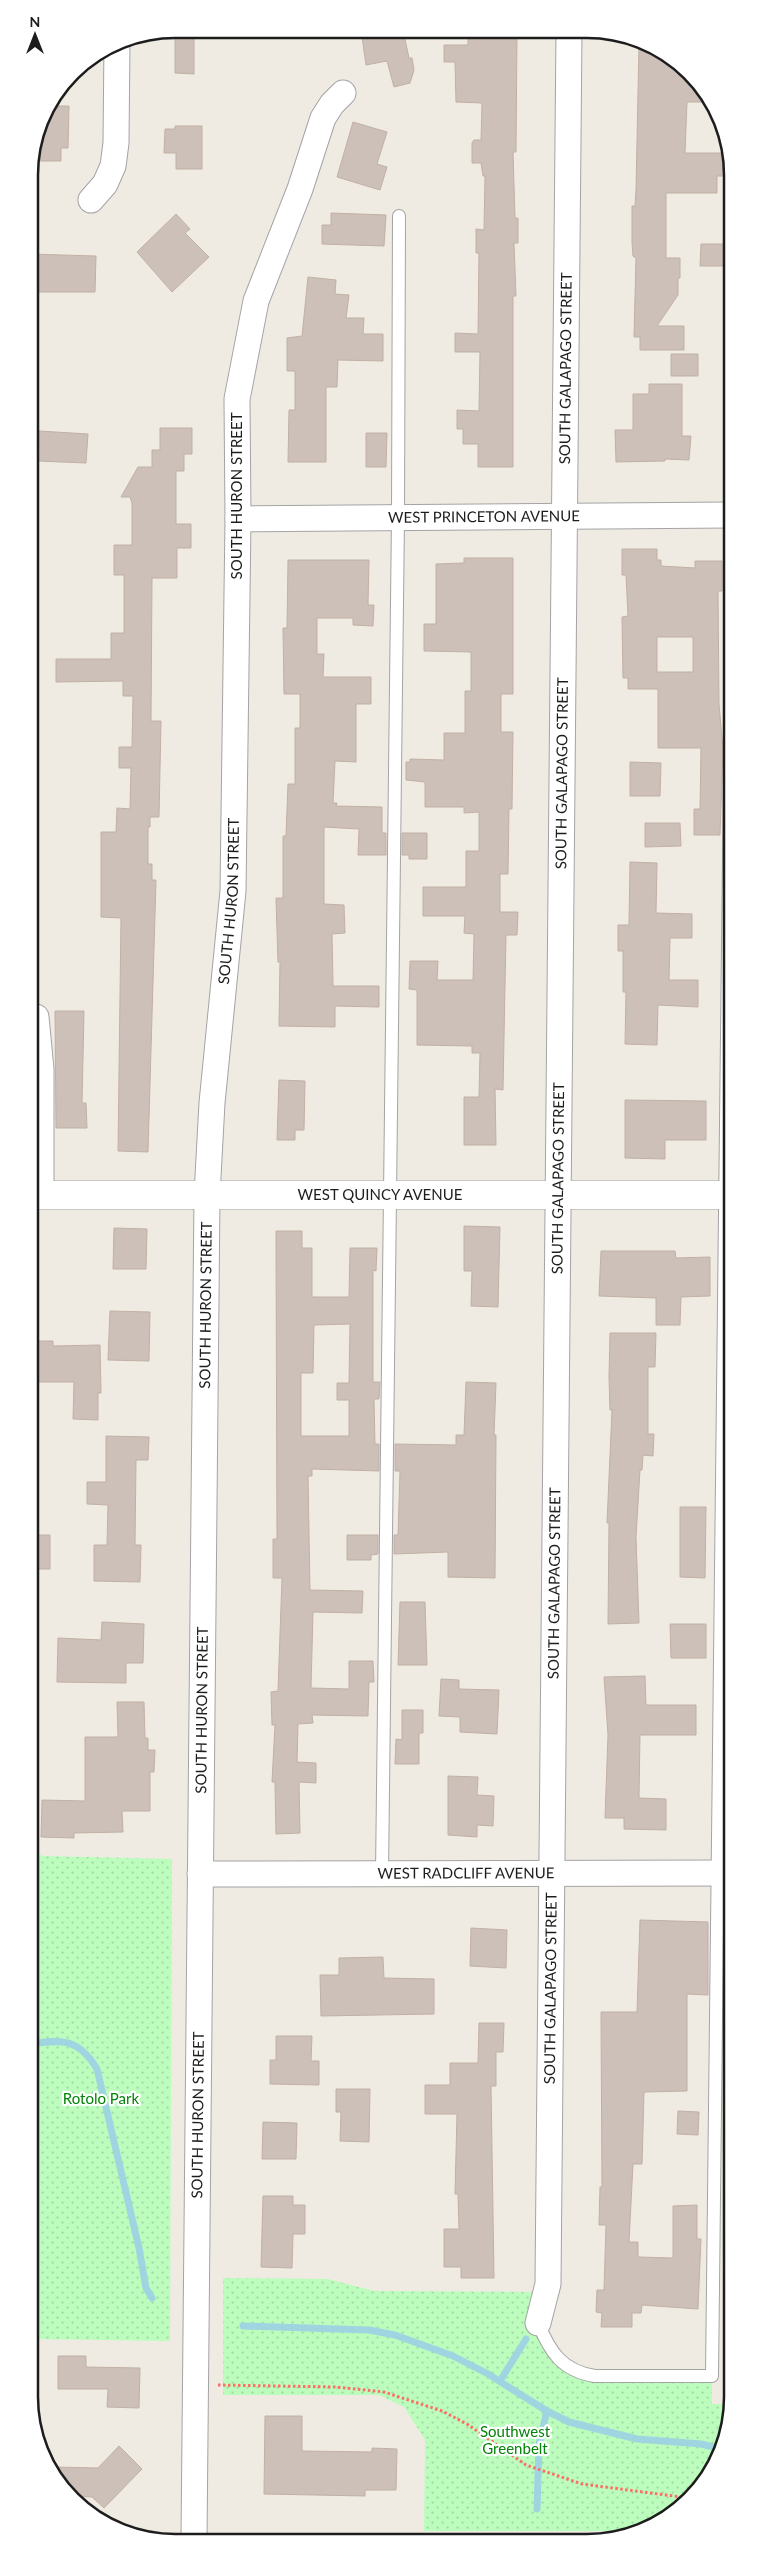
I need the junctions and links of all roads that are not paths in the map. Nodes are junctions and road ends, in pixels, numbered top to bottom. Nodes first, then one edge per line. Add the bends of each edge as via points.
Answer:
1 (569, 38) edge
2 (118, 50) edge
3 (343, 93) dead end
4 (92, 200) dead end
5 (399, 216) dead end
6 (724, 515) edge
7 (566, 516) junction
8 (398, 517) junction
9 (238, 518) junction
10 (38, 1038) edge
11 (38, 1145) edge
12 (38, 1195) edge
13 (207, 1195) junction
14 (390, 1195) junction
15 (724, 1195) edge
16 (559, 1196) junction
17 (723, 1873) edge
18 (200, 1874) junction
19 (382, 1874) junction
20 (551, 1874) junction
21 (723, 1942) edge
22 (538, 2323) joint
23 (194, 2534) edge

1 - 7 street, SOUTH GALAPAGO STREET
2 - 4 street via 113,166 105,184
3 - 9 street, SOUTH HURON STREET via 323,118 300,189 256,301 249,329 237,399
5 - 8 lane
6 - 7 street, WEST PRINCETON AVENUE
7 - 8 street, WEST PRINCETON AVENUE
7 - 16 street, SOUTH GALAPAGO STREET
8 - 9 street, WEST PRINCETON AVENUE
8 - 14 lane
9 - 13 street, SOUTH HURON STREET via 233,891 212,1103
10 - 11 street via 41,1069
12 - 13 street, WEST QUINCY AVENUE
13 - 14 street, WEST QUINCY AVENUE
13 - 18 street, SOUTH HURON STREET
14 - 16 street, WEST QUINCY AVENUE
14 - 19 lane
15 - 16 street, WEST QUINCY AVENUE
16 - 20 street, SOUTH GALAPAGO STREET
17 - 20 street, WEST RADCLIFF AVENUE
18 - 19 street, WEST RADCLIFF AVENUE
18 - 23 street, SOUTH HURON STREET
19 - 20 street, WEST RADCLIFF AVENUE
20 - 22 street, SOUTH GALAPAGO STREET via 548,2284
21 - 22 lane via 712,2376 581,2374 556,2358

